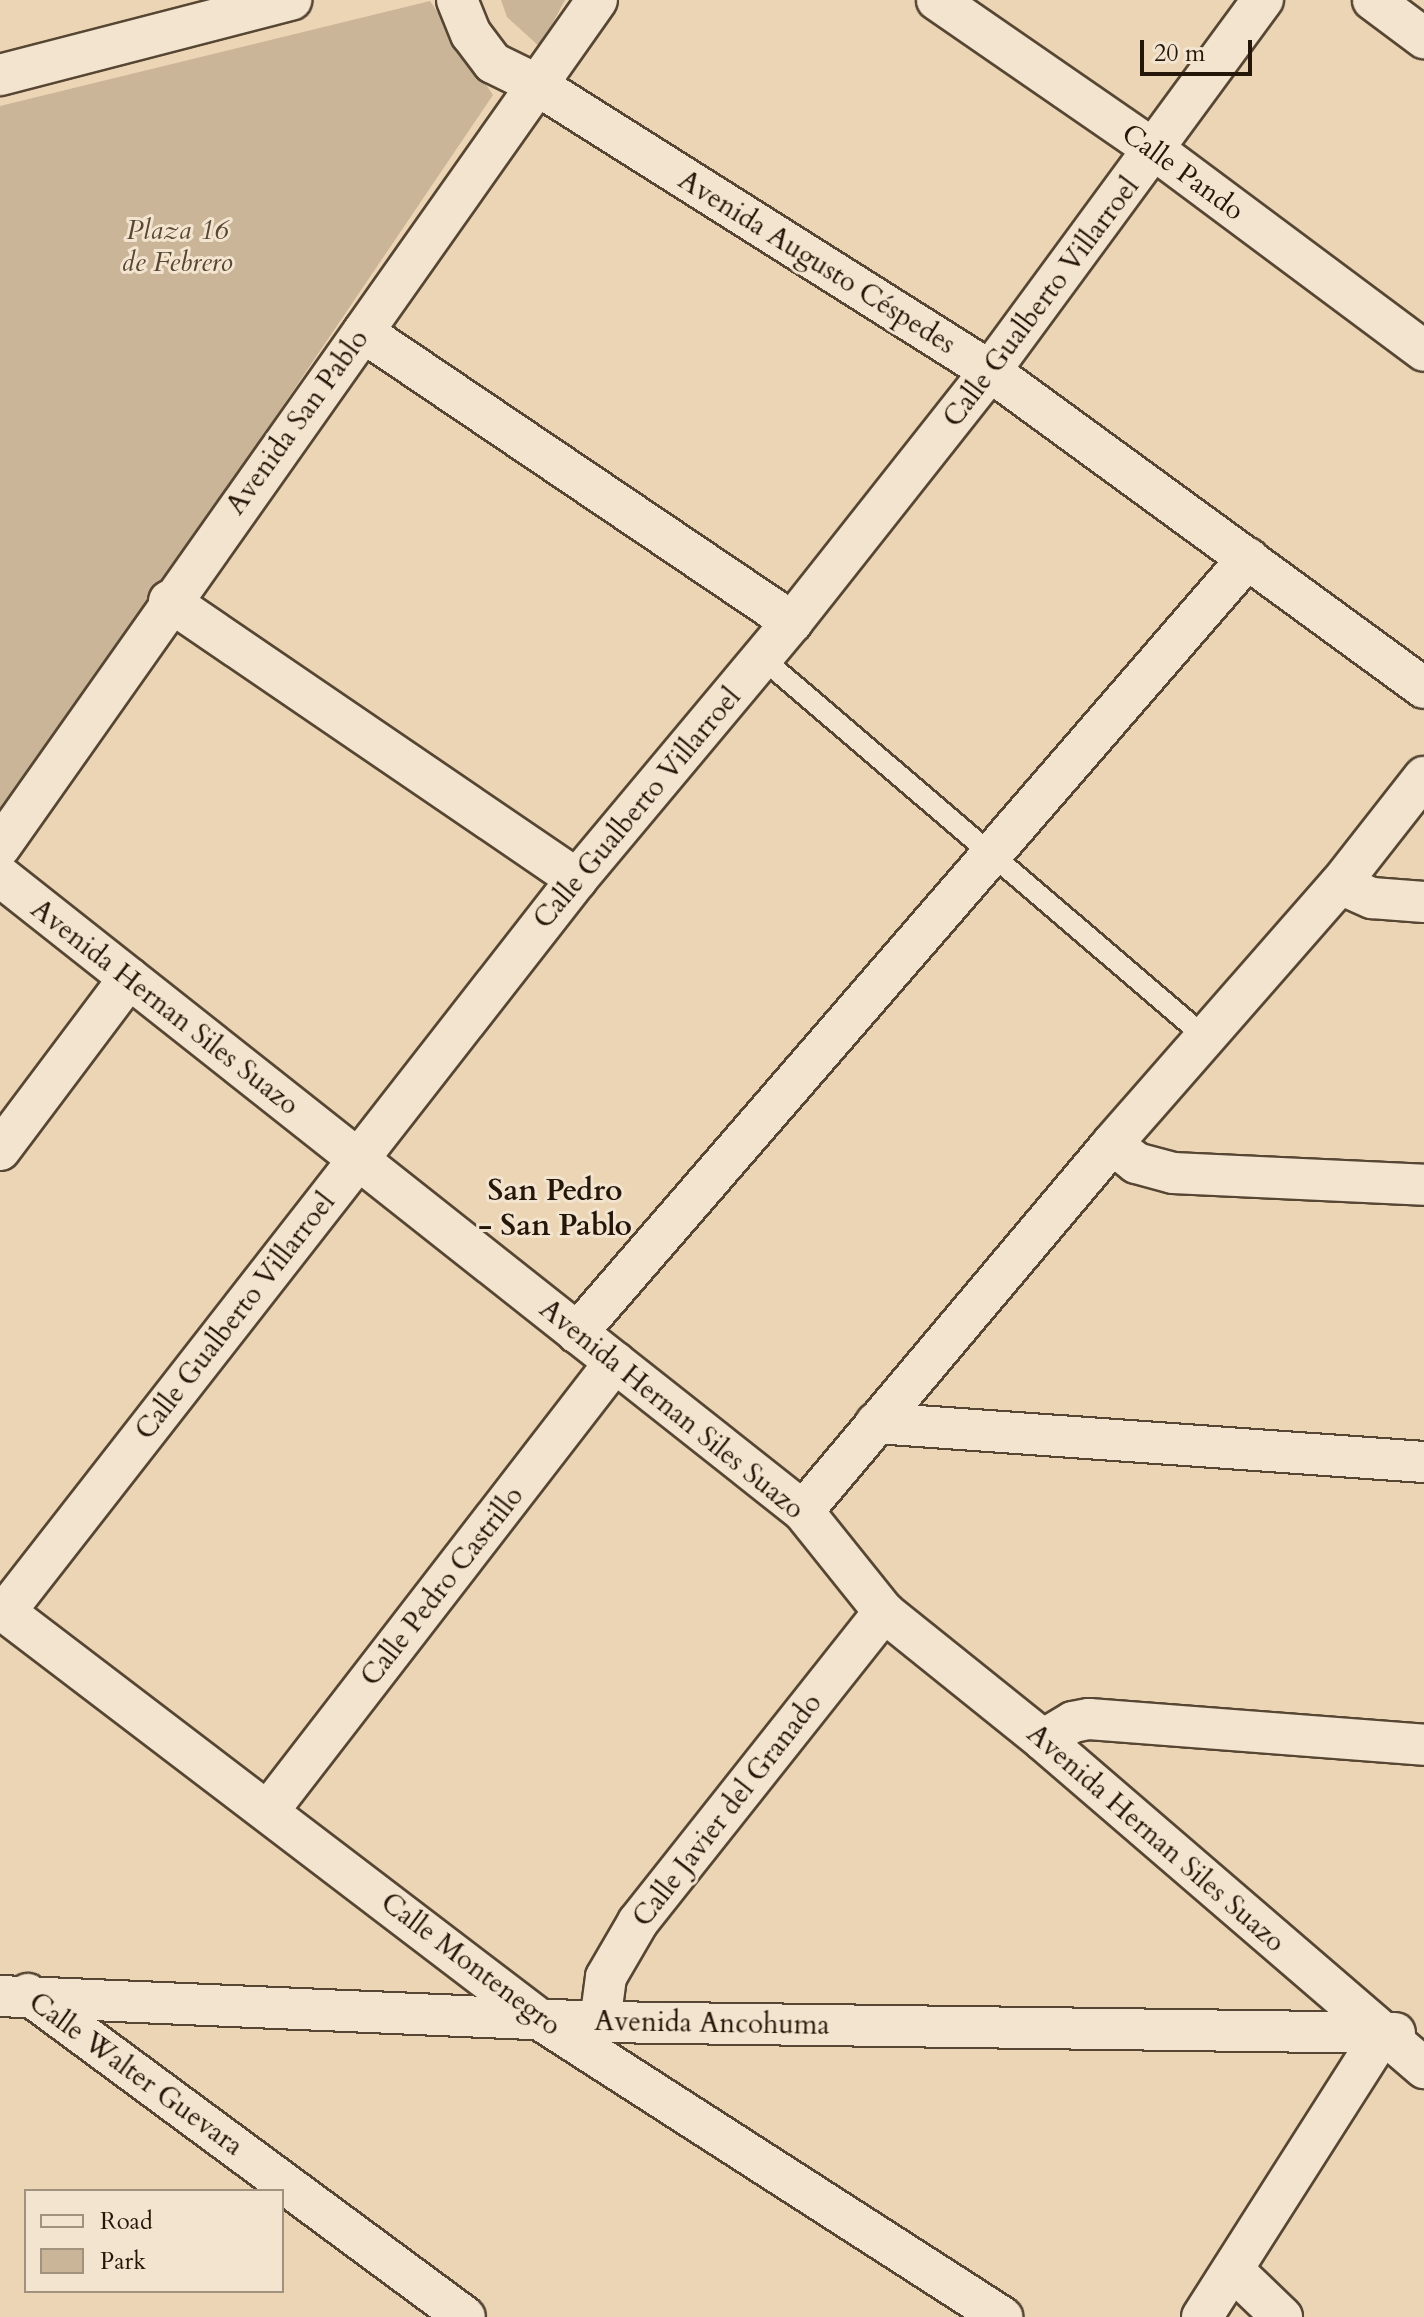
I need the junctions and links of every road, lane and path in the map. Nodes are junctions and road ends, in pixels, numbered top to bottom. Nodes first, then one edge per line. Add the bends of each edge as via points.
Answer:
1 (291, 0) edge
2 (457, 0) edge
3 (597, 0) edge
4 (937, 0) edge
5 (1263, 0) edge
6 (1386, 4) edge
7 (1424, 38) edge
8 (0, 75) edge
9 (534, 83) junction
10 (1156, 151) junction
11 (363, 332) junction
12 (1424, 351) edge
13 (990, 371) junction
14 (1248, 558) junction
15 (169, 601) junction
16 (792, 622) junction
17 (762, 658) junction
18 (1424, 688) edge
19 (1424, 777) edge
20 (0, 847) edge
21 (991, 854) junction
22 (0, 876) edge
23 (577, 879) junction
24 (1340, 884) junction
25 (1424, 902) edge
26 (129, 978) junction
27 (1205, 1037) junction
28 (1112, 1144) junction
29 (0, 1150) edge
30 (357, 1159) junction
31 (1424, 1185) edge
32 (577, 1333) junction
33 (615, 1362) junction
34 (876, 1423) junction
35 (1424, 1462) edge
36 (803, 1511) junction
37 (3, 1610) edge
38 (884, 1612) junction
39 (1043, 1740) junction
40 (1424, 1745) edge
41 (269, 1810) junction
42 (0, 1973) edge
43 (16, 1996) edge
44 (539, 2019) junction
45 (600, 2022) junction
46 (1383, 2033) junction
47 (1424, 2034) edge
48 (1424, 2068) edge
49 (1233, 2270) junction
50 (465, 2317) edge
51 (1002, 2317) edge
52 (1202, 2317) edge
53 (1282, 2317) edge

1 - 8 street
2 - 9 street, Avenida Augusto Céspedes via 471,34 493,63
3 - 9 street, Avenida San Pablo
4 - 10 street, Calle Pando
5 - 10 street, Calle Gualberto Villarroel
6 - 7 street
9 - 11 street, Avenida San Pablo
9 - 13 street, Avenida Augusto Céspedes
10 - 12 street, Calle Pando
10 - 13 street, Calle Gualberto Villarroel
11 - 15 street, Avenida San Pablo
11 - 16 street
13 - 14 street, Avenida Augusto Céspedes
13 - 16 street, Calle Gualberto Villarroel
14 - 18 street, Avenida Augusto Céspedes
14 - 21 street
15 - 20 street, Avenida San Pablo
15 - 23 street
16 - 17 street, Calle Gualberto Villarroel
17 - 21 lane
17 - 23 street, Calle Gualberto Villarroel
19 - 24 street
21 - 27 lane
21 - 32 street
22 - 26 street, Avenida Hernan Siles Suazo
23 - 30 street, Calle Gualberto Villarroel
24 - 25 street via 1372,898
24 - 27 street
26 - 29 street
26 - 30 street, Avenida Hernan Siles Suazo
27 - 28 street
28 - 31 street via 1136,1163 1173,1173
28 - 34 street
30 - 32 street, Avenida Hernan Siles Suazo
30 - 37 street, Calle Gualberto Villarroel
32 - 33 street, Avenida Hernan Siles Suazo
33 - 36 street, Avenida Hernan Siles Suazo
33 - 41 street, Calle Pedro Castrillo
34 - 35 street
34 - 36 street
36 - 38 street, Avenida Hernan Siles Suazo
37 - 41 street, Calle Montenegro
38 - 39 street, Avenida Hernan Siles Suazo
38 - 45 street, Calle Javier del Granado via 638,1922 606,1977
39 - 40 street via 1064,1725 1089,1719
39 - 46 street, Avenida Hernan Siles Suazo
41 - 44 street, Calle Montenegro
42 - 43 street, Calle Walter Guevara
43 - 44 street, Avenida Ancohuma
43 - 50 street, Calle Walter Guevara
44 - 45 street, Avenida Ancohuma
44 - 51 street, Calle Montenegro
45 - 46 street, Avenida Ancohuma
46 - 47 street, Avenida Ancohuma
46 - 48 street, Avenida Hernan Siles Suazo
46 - 49 street
49 - 52 street
49 - 53 street

